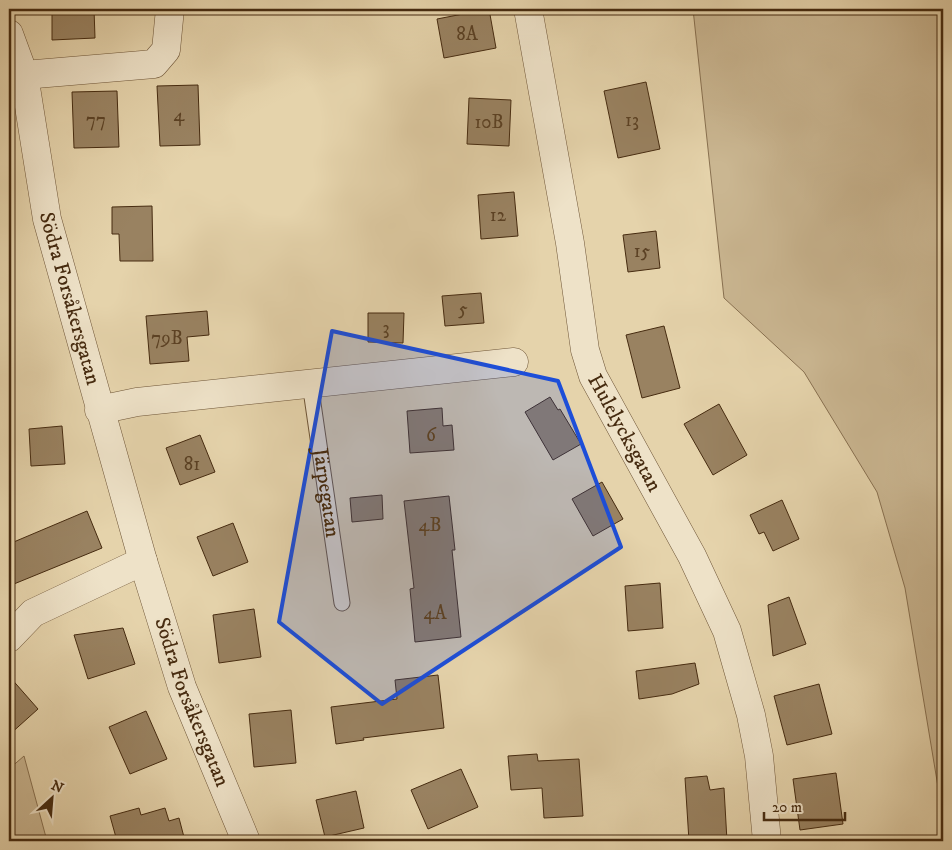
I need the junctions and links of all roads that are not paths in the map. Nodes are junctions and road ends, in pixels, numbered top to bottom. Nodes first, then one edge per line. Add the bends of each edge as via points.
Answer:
1 (170, 9) edge
2 (528, 9) edge
3 (9, 34) edge
4 (24, 75) junction
5 (514, 362) dead end
6 (310, 384) junction
7 (99, 410) junction
8 (143, 561) junction
9 (342, 603) dead end
10 (9, 638) edge
11 (246, 841) edge
12 (767, 841) edge

1 - 4 street via 166,50 154,64
2 - 12 street, Hulelycksgatan via 570,243 585,350 593,376 692,556 728,630 759,756
3 - 4 street, Södra Forsåkersgatan
4 - 7 street, Södra Forsåkersgatan via 47,219
5 - 6 street
6 - 7 street via 137,402
6 - 9 lane, Järpegatan
7 - 8 street, Södra Forsåkersgatan
8 - 10 street via 33,613
8 - 11 street, Södra Forsåkersgatan via 182,687

